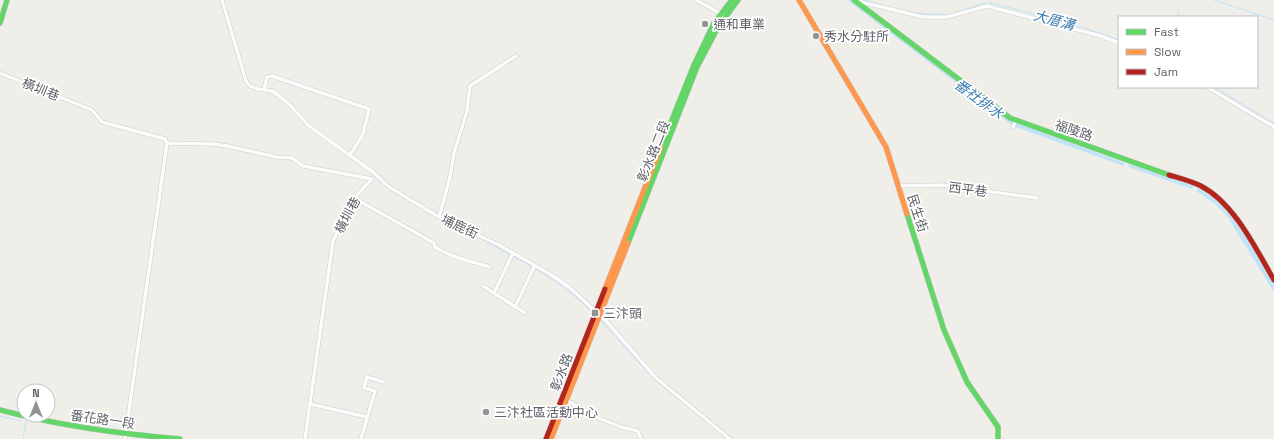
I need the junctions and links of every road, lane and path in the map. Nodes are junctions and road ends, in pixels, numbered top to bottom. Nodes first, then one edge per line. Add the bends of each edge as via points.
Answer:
1 (7, 0) edge
2 (222, 0) edge
3 (696, 0) edge
4 (732, 0) edge
5 (738, 0) edge
6 (799, 0) edge
7 (855, 0) edge
8 (723, 15) junction
9 (0, 23) edge
10 (1118, 43) edge
11 (516, 56) dead end
12 (0, 73) edge
13 (1209, 88) edge
14 (264, 89) junction
15 (1016, 120) junction
16 (1013, 127) dead end
17 (1274, 127) edge
18 (167, 143) junction
19 (350, 155) junction
20 (898, 186) junction
21 (354, 198) junction
22 (1037, 198) dead end
23 (439, 217) junction
24 (513, 253) junction
25 (535, 265) junction
26 (490, 267) dead end
27 (1274, 280) edge
28 (483, 286) dead end
29 (494, 293) junction
30 (515, 307) junction
31 (526, 312) dead end
32 (598, 314) junction
33 (384, 382) dead end
34 (566, 400) junction
35 (310, 404) junction
36 (0, 410) edge
37 (367, 417) junction
38 (126, 436) edge
39 (180, 439) edge
40 (305, 439) edge
41 (361, 439) edge
42 (546, 439) edge
43 (551, 439) edge
44 (641, 439) edge
45 (730, 439) edge
46 (998, 439) edge

1 - 9 street
2 - 14 street, 埔鹿街 via 246,81 250,86
3 - 8 street
4 - 8 street, 彰水路二段
5 - 8 street, 彰水路二段
6 - 20 street, 民生街 via 886,147
7 - 10 street via 923,17 947,17 987,6
7 - 15 street, 福陵路
8 - 32 street, 彰水路二段 via 673,123
11 - 23 street via 470,86 467,111
12 - 18 street, 橫圳巷 via 92,110 102,122 165,139
13 - 17 street
14 - 19 street, 埔鹿街 via 272,91 287,102 309,126
14 - 19 street via 267,77 272,76 369,108 363,134
15 - 16 street
15 - 27 street, 福陵路 via 1201,186 1218,198 1236,217
18 - 21 street, 橫圳巷 via 228,146 292,158 302,166 372,179
18 - 38 street
19 - 23 street, 埔鹿街 via 389,187
20 - 22 street, 西平巷 via 942,186
20 - 46 street, 民生街 via 944,330 968,382 998,427
21 - 26 street via 417,232 454,258
21 - 35 street, 橫圳巷 via 333,241
23 - 24 street, 埔鹿街 via 479,234
24 - 25 street, 埔鹿街
24 - 29 street
25 - 30 street
25 - 32 street, 埔鹿街 via 569,287
28 - 29 street
29 - 30 street
30 - 31 street
32 - 34 street, 彰水路
32 - 42 street, 彰水路
32 - 45 street, 埔鹿街 via 655,377
33 - 37 street via 367,377 364,388 375,391
34 - 43 street, 彰水路
34 - 44 street via 596,417 638,431
35 - 37 street
35 - 40 street, 橫圳巷
36 - 38 street, 番花路一段
37 - 41 street
38 - 39 street, 番花路一段

